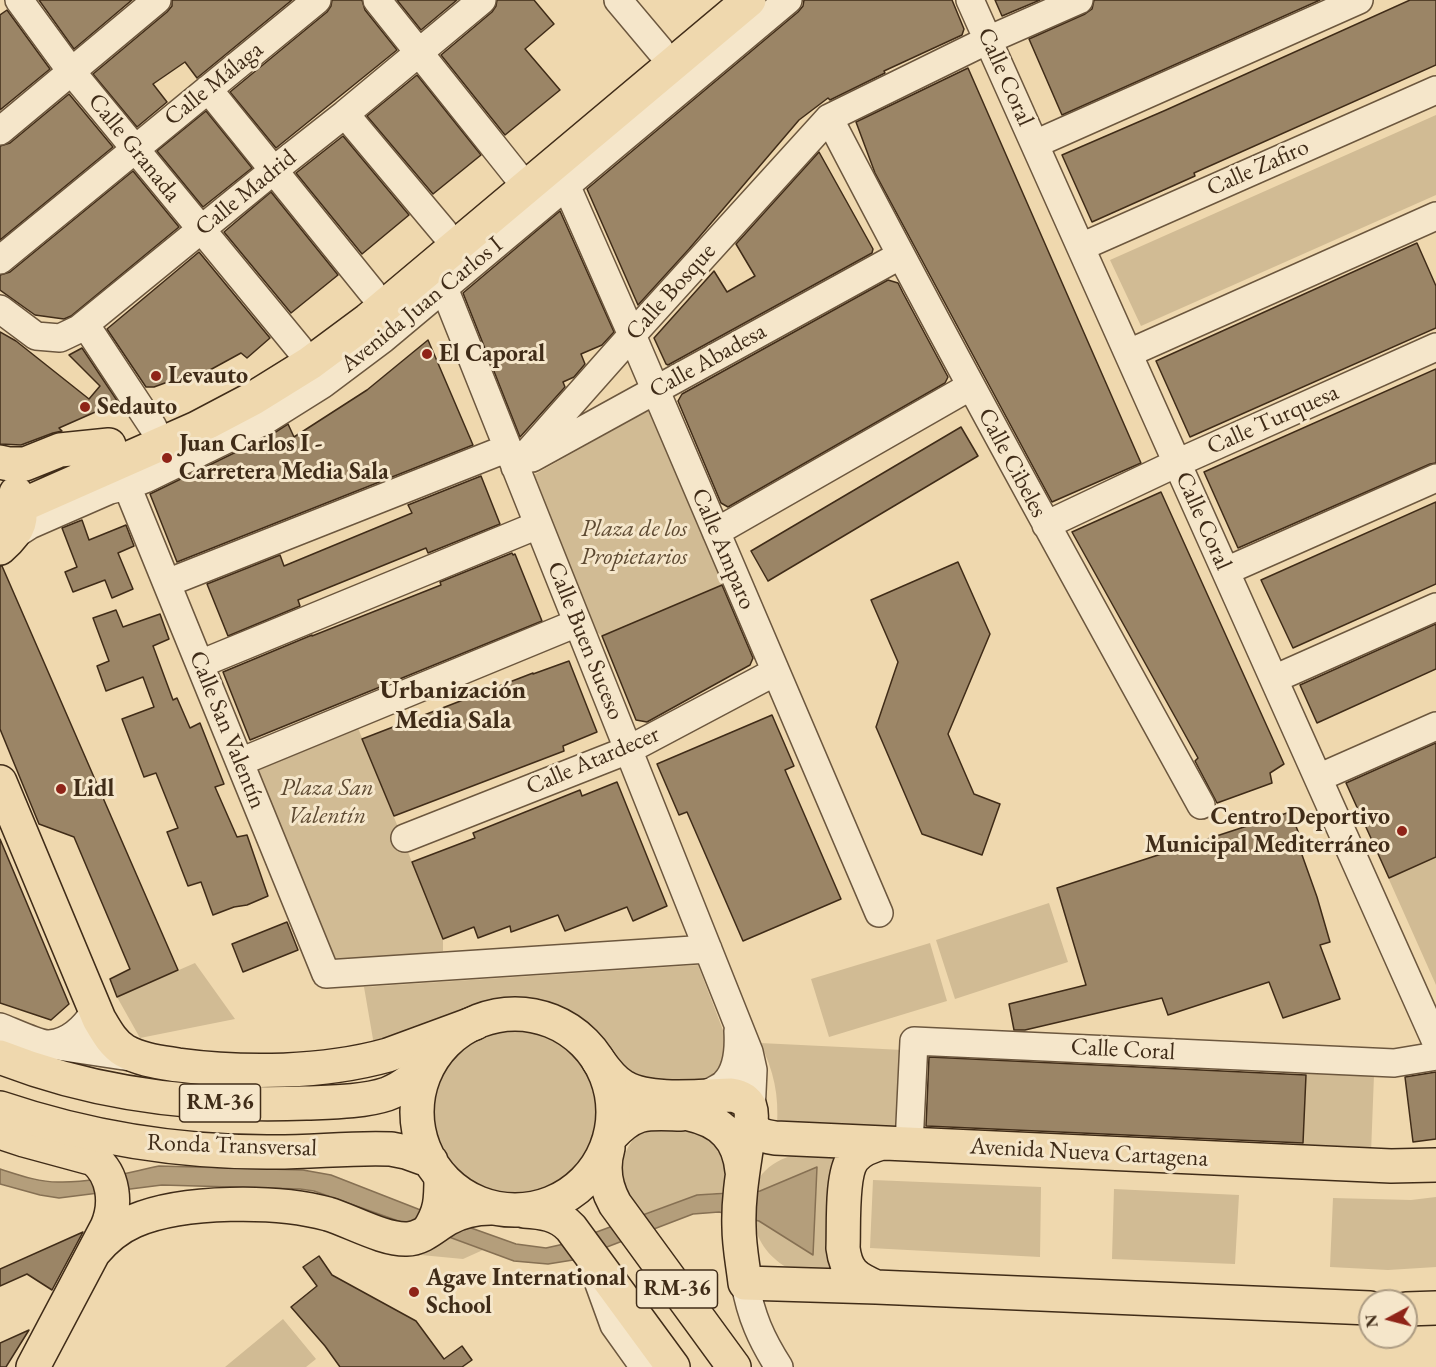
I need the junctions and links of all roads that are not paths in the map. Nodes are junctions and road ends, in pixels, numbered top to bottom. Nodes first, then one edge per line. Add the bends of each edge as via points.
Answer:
1 (19, 0) edge
2 (157, 0) edge
3 (317, 0) edge
4 (377, 0) edge
5 (482, 0) edge
6 (618, 0) edge
7 (720, 0) edge
8 (749, 0) edge
9 (788, 0) edge
10 (970, 0) edge
11 (1079, 0) edge
12 (1359, 0) edge
13 (988, 40) junction
14 (418, 52) junction
15 (666, 57) junction
16 (71, 71) junction
17 (208, 89) junction
18 (1436, 90) edge
19 (345, 114) junction
20 (829, 118) junction
21 (0, 131) edge
22 (1035, 144) junction
23 (135, 149) junction
24 (274, 170) junction
25 (515, 172) junction
26 (559, 175) junction
27 (1436, 216) edge
28 (201, 229) junction
29 (444, 232) junction
30 (1081, 247) junction
31 (901, 255) junction
32 (0, 260) edge
33 (436, 279) junction
34 (372, 292) junction
35 (0, 309) edge
36 (85, 324) junction
37 (632, 335) junction
38 (1436, 347) edge
39 (299, 348) junction
40 (1128, 353) junction
41 (971, 386) junction
42 (655, 390) junction
43 (153, 427) junction
44 (511, 458) junction
45 (1177, 463) junction
46 (118, 465) junction
47 (1436, 478) edge
48 (6, 502) edge
49 (538, 525) junction
50 (1046, 525) junction
51 (716, 532) junction
52 (1226, 571) junction
53 (167, 583) junction
54 (1436, 607) edge
55 (578, 623) junction
56 (200, 664) junction
57 (775, 672) junction
58 (1274, 679) junction
59 (1436, 726) edge
60 (628, 750) junction
61 (240, 762) junction
62 (1318, 778) junction
63 (0, 782) edge
64 (1201, 805) dead end
65 (405, 838) dead end
66 (879, 913) dead end
67 (708, 949) junction
68 (95, 1011) junction
69 (735, 1016) junction
70 (475, 1023) junction
71 (0, 1027) edge
72 (1436, 1042) edge
73 (49, 1044) junction
74 (1436, 1056) edge
75 (0, 1057) edge
76 (141, 1058) junction
77 (432, 1060) junction
78 (598, 1060) junction
79 (696, 1105) junction
80 (0, 1108) edge
81 (751, 1116) junction
82 (0, 1132) edge
83 (610, 1140) junction
84 (896, 1144) junction
85 (1436, 1165) edge
86 (436, 1169) junction
87 (107, 1177) junction
88 (742, 1179) junction
89 (184, 1208) junction
90 (491, 1208) junction
91 (524, 1211) junction
92 (429, 1231) junction
93 (586, 1250) junction
94 (94, 1252) junction
95 (746, 1283) junction
96 (876, 1287) junction
97 (1358, 1307) edge
98 (1436, 1308) edge
99 (1418, 1309) edge
100 (33, 1367) edge
101 (644, 1367) edge
102 (673, 1367) edge
103 (734, 1367) edge
104 (779, 1367) edge

1 - 16 street, Calle Granada
2 - 16 street
3 - 17 street, Calle Málaga
4 - 14 street
5 - 14 street, Calle Madrid
6 - 15 street
7 - 15 main road, Avenida Juan Carlos I
8 - 15 main road, Avenida Juan Carlos I
9 - 26 street, Avenida Juan Carlos I
10 - 13 street, Calle Coral
11 - 13 street
12 - 22 street
13 - 20 street
13 - 22 street, Calle Coral
14 - 19 street, Calle Madrid
14 - 25 street
15 - 25 main road, Avenida Juan Carlos I
15 - 26 main road, Avenida Juan Carlos I
16 - 21 street
16 - 23 street, Calle Granada
17 - 23 street, Calle Málaga
17 - 24 street
18 - 30 street, Calle Zafiro
19 - 24 street, Calle Madrid
19 - 29 street
20 - 31 street, Calle Cibeles
20 - 37 street, Calle Bosque
22 - 30 street, Calle Coral
23 - 28 street, Calle Granada
23 - 32 street, Calle Málaga
24 - 28 street, Calle Madrid
24 - 34 street
25 - 29 main road, Avenida Juan Carlos I
26 - 33 main road, Avenida Juan Carlos I
26 - 37 street, Calle Amparo
27 - 40 street
28 - 36 street, Calle Madrid
28 - 39 street, Calle Granada
29 - 34 main road, Avenida Juan Carlos I
30 - 40 street, Calle Coral
31 - 41 street, Calle Cibeles
31 - 42 street, Calle Abadesa
33 - 44 street, Calle Buen Suceso
33 - 46 main road, Avenida Juan Carlos I via 280,383
34 - 39 main road, Avenida Juan Carlos I
35 - 36 street, Calle Madrid via 36,336 60,338
36 - 43 street
37 - 42 street, Calle Amparo
37 - 44 street, Calle Bosque
38 - 45 street, Calle Turquesa
39 - 43 main road, Avenida Juan Carlos I via 243,383
40 - 45 street, Calle Coral
41 - 50 street, Calle Cibeles
41 - 51 street
42 - 44 street, Calle Abadesa
42 - 51 street, Calle Amparo
43 - 46 main road, Avenida Juan Carlos I
44 - 49 street, Calle Buen Suceso
44 - 53 street, Calle Abadesa
45 - 50 street, Calle Turquesa
45 - 52 street, Calle Coral
46 - 48 main road, Avenida Juan Carlos I
46 - 48 street, Avenida Juan Carlos I via 110,490 37,522
46 - 53 street, Calle San Valentín
47 - 52 street
49 - 55 street, Calle Buen Suceso
49 - 56 street
50 - 64 street, Calle Cibeles
51 - 57 street, Calle Amparo
52 - 58 street, Calle Coral
53 - 56 street, Calle San Valentín
54 - 58 street
55 - 60 street, Calle Buen Suceso
55 - 61 street
56 - 61 street, Calle San Valentín
57 - 60 street, Calle Atardecer
57 - 66 street, Calle Amparo
58 - 62 street, Calle Coral
59 - 62 street
60 - 65 street, Calle Atardecer
60 - 67 street, Calle Buen Suceso
61 - 67 street, Calle San Valentín via 326,974
62 - 72 street, Calle Coral
63 - 68 main road
67 - 69 street, Calle Buen Suceso
68 - 73 street via 77,1033
68 - 76 main road via 112,1040
69 - 79 street via 738,1052 731,1073 725,1083
69 - 81 street via 752,1061
70 - 76 main road via 388,1055 319,1067 224,1069
70 - 77 main road, RM-36 via 448,1041
70 - 78 main road, RM-36 via 510,1014 547,1019 572,1032
71 - 73 street
73 - 76 street
74 - 84 street, Calle Coral via 1394,1063 914,1041
75 - 77 main road, Ronda Transversal / RM-36 via 73,1080 135,1093 253,1104 382,1095 395,1091
77 - 86 main road, RM-36 via 417,1107 422,1142
78 - 79 main road via 618,1083 636,1092
78 - 83 main road, RM-36 via 613,1104
79 - 81 main road
79 - 83 main road via 637,1116 624,1123
79 - 88 main road via 701,1117 730,1136 741,1160
80 - 86 main road, Ronda Transversal / RM-36 via 94,1134 162,1146 268,1152 379,1149 401,1151
81 - 84 main road, Avenida Nueva Cartagena via 755,1131 767,1137
81 - 88 main road
82 - 87 main road via 94,1159
83 - 91 main road, RM-36 via 594,1172 575,1191 551,1204
83 - 103 main road, RM-36 via 604,1170 613,1200
84 - 85 main road, Avenida Nueva Cartagena
84 - 96 main road via 873,1145 860,1152 849,1166 846,1183 844,1258 853,1274
86 - 90 main road, RM-36 via 460,1194
86 - 92 main road via 441,1197
87 - 89 main road via 140,1198
87 - 94 main road via 113,1209
88 - 95 main road via 739,1230
89 - 92 main road via 243,1204 298,1208 408,1240
89 - 94 main road via 135,1221 117,1230
90 - 91 main road, RM-36
90 - 92 main road via 460,1213
91 - 93 main road, RM-36 via 558,1217
93 - 101 street via 614,1325
93 - 102 main road, RM-36
94 - 100 main road
95 - 96 main road
95 - 104 street via 752,1315
96 - 97 main road
98 - 99 main road

